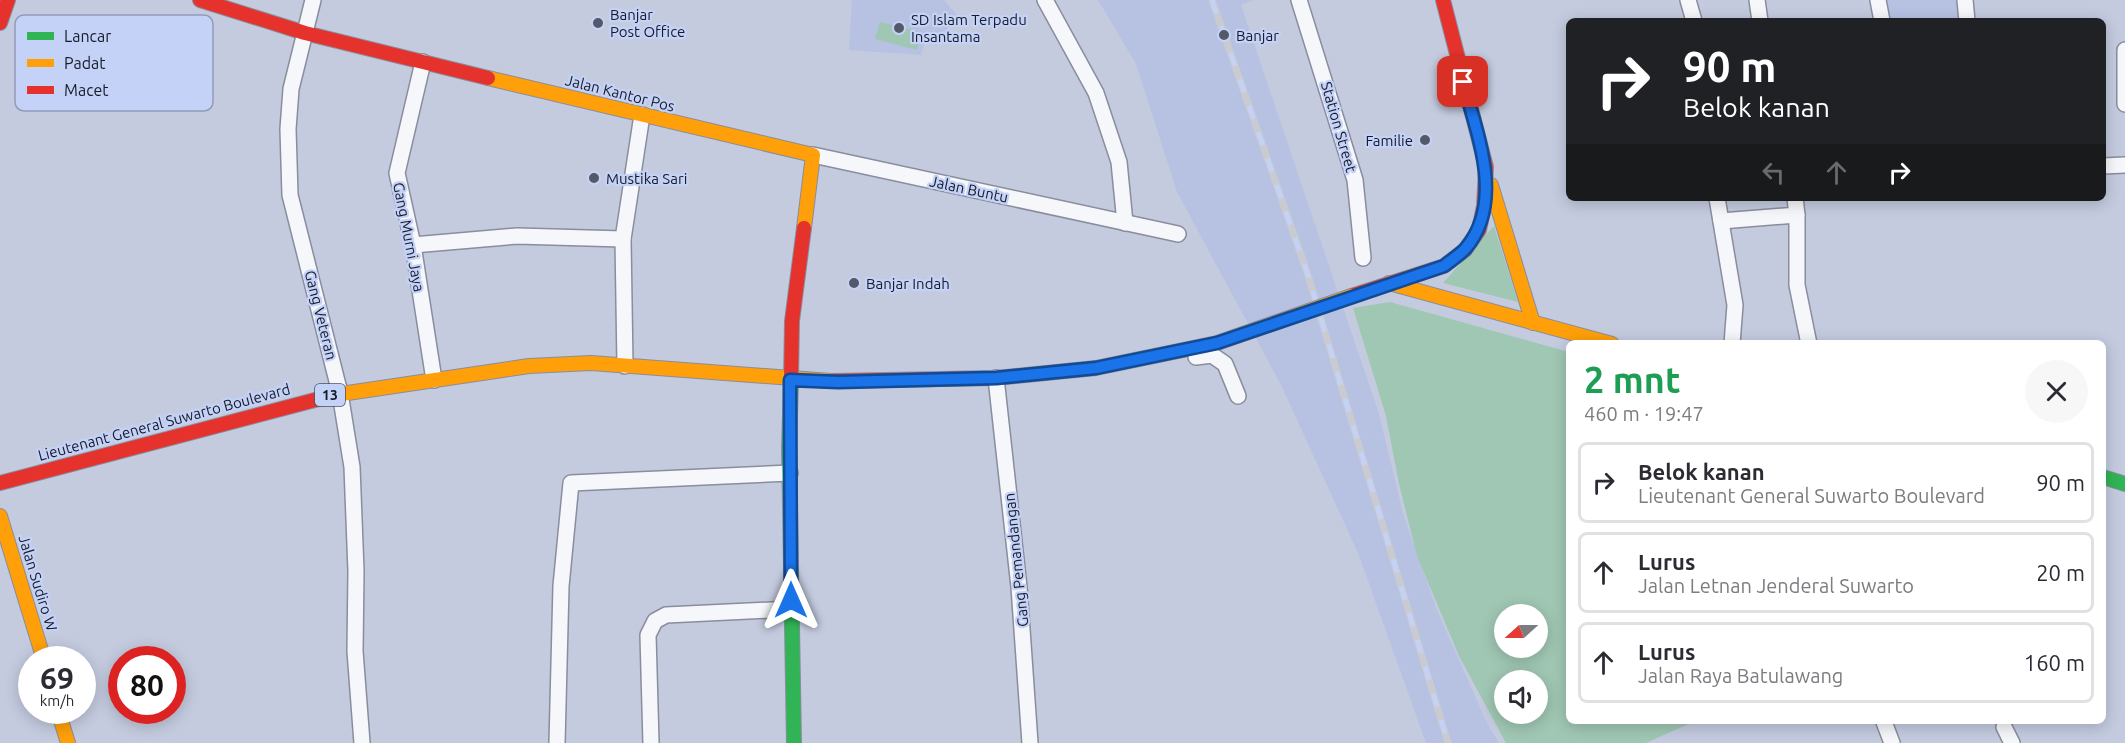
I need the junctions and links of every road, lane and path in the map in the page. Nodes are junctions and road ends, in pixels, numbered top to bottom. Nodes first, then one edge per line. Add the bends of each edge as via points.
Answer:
1 (8, 0) edge
2 (200, 0) edge
3 (313, 0) edge
4 (1045, 0) edge
5 (1299, 0) edge
6 (1443, 0) edge
7 (1688, 0) edge
8 (1757, 0) edge
9 (1878, 0) edge
10 (1965, 0) edge
11 (1693, 18) edge
12 (1760, 18) edge
13 (1881, 18) edge
14 (1967, 18) edge
15 (0, 23) edge
16 (305, 33) junction
17 (2125, 50) edge
18 (423, 62) junction
19 (2125, 104) edge
20 (642, 115) junction
21 (813, 155) junction
22 (2125, 165) edge
23 (2106, 166) edge
24 (1486, 167) junction
25 (1718, 201) edge
26 (1795, 201) edge
27 (1797, 215) junction
28 (1721, 221) junction
29 (1125, 223) junction
30 (1178, 234) dead end
31 (623, 239) junction
32 (413, 245) junction
33 (1363, 258) dead end
34 (1389, 283) junction
35 (1533, 323) junction
36 (1597, 340) edge
37 (1732, 340) edge
38 (1808, 340) edge
39 (625, 366) junction
40 (1001, 378) junction
41 (434, 380) junction
42 (790, 380) junction
43 (340, 393) junction
44 (1238, 396) dead end
45 (790, 473) junction
46 (2106, 478) edge
47 (0, 483) edge
48 (2125, 484) edge
49 (0, 516) edge
50 (791, 609) junction
51 (40, 646) edge
52 (62, 724) edge
53 (1885, 724) edge
54 (2004, 727) dead end
55 (68, 743) edge
56 (362, 743) edge
57 (557, 743) edge
58 (651, 743) edge
59 (794, 743) edge
60 (1030, 743) edge
61 (1892, 743) edge
62 (2012, 743) edge

1 - 15 main road
2 - 16 main road, Jalan Kantor Pos
3 - 16 street, Gang Veteran
4 - 29 street via 1096,93 1119,162
5 - 33 street, Station Street via 1355,180
6 - 24 main road, 13
7 - 11 street
8 - 12 street
9 - 13 street
10 - 14 street
16 - 18 main road, Jalan Kantor Pos
16 - 43 street, Gang Veteran via 291,89 290,195
17 - 19 street
18 - 20 main road, Jalan Kantor Pos
18 - 32 street, Gang Murni Jaya via 396,172
20 - 21 main road, Jalan Kantor Pos
20 - 31 street
21 - 29 street, Jalan Buntu
21 - 42 main road via 792,321
22 - 23 street
24 - 34 main road, 13 via 1479,230 1465,250 1444,266
24 - 35 main road
25 - 28 street
26 - 27 street
27 - 28 street
27 - 38 street via 1797,285
28 - 37 street via 1735,305
29 - 30 street, Jalan Buntu
31 - 32 street via 516,236
31 - 39 street
32 - 41 street, Gang Murni Jaya
34 - 35 main road
34 - 40 main road, 13, bridge via 1217,343 1096,368
35 - 36 main road
39 - 41 main road, Lieutenant General Suwarto Boulevard / 13 via 529,366
39 - 42 main road, Lieutenant General Suwarto Boulevard / 13
40 - 42 main road, 13
40 - 44 street via 1050,383 1212,355 1225,364
40 - 60 street, Gang Pemandangan
41 - 43 main road, Lieutenant General Suwarto Boulevard / 13
42 - 45 main road
43 - 47 main road, Lieutenant General Suwarto Boulevard / 13
43 - 56 street, Gang Veteran via 352,467 355,651
45 - 50 main road
45 - 57 street via 571,483 561,586
46 - 48 main road
49 - 51 main road, Jalan Sudiro W
50 - 58 street via 666,615 655,621 648,635
50 - 59 main road
52 - 55 main road
53 - 61 street
54 - 62 street

